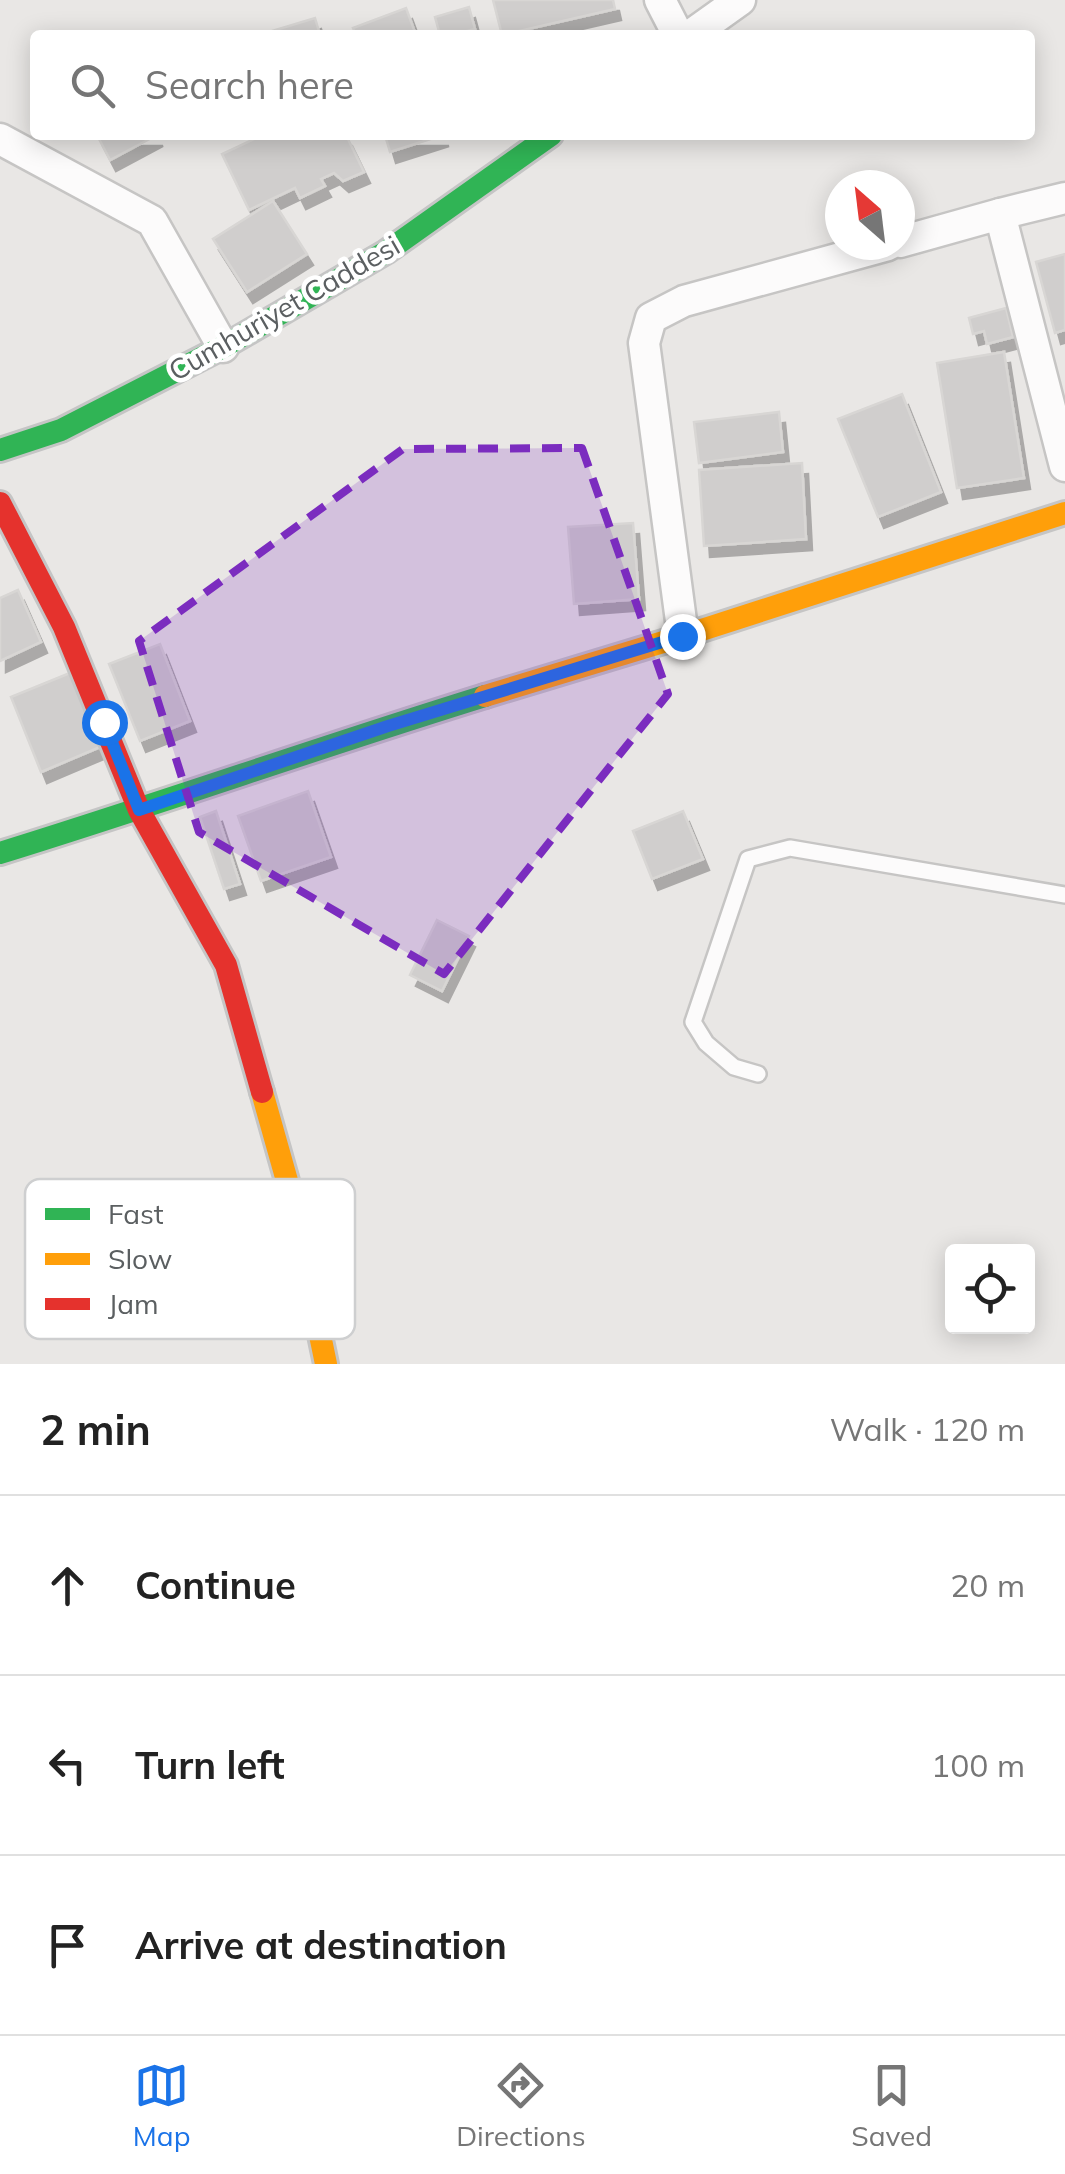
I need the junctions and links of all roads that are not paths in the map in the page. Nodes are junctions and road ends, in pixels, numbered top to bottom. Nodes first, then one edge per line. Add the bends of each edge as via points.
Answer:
1 (660, 0) edge
2 (740, 0) edge
3 (675, 30) edge
4 (698, 30) edge
5 (0, 139) edge
6 (544, 140) edge
7 (1065, 198) edge
8 (1000, 214) junction
9 (915, 238) edge
10 (833, 260) edge
11 (222, 347) junction
12 (0, 450) edge
13 (1065, 466) edge
14 (0, 503) edge
15 (1065, 513) edge
16 (682, 636) junction
17 (139, 810) junction
18 (0, 853) edge
19 (1065, 895) edge
20 (758, 1074) dead end
21 (286, 1179) edge
22 (321, 1339) edge
23 (326, 1364) edge

1 - 3 street
2 - 4 street
5 - 11 street via 152,221
6 - 11 street, Cumhuriyet Caddesi via 386,252
7 - 8 street
8 - 9 street
8 - 13 street
10 - 16 street via 684,301 651,318 644,343
11 - 12 street, Cumhuriyet Caddesi via 61,430
14 - 17 street via 64,627
15 - 16 street
16 - 17 street
17 - 18 street
17 - 21 street via 226,965
19 - 20 lane via 790,848 748,859 693,1022 734,1067
22 - 23 street

